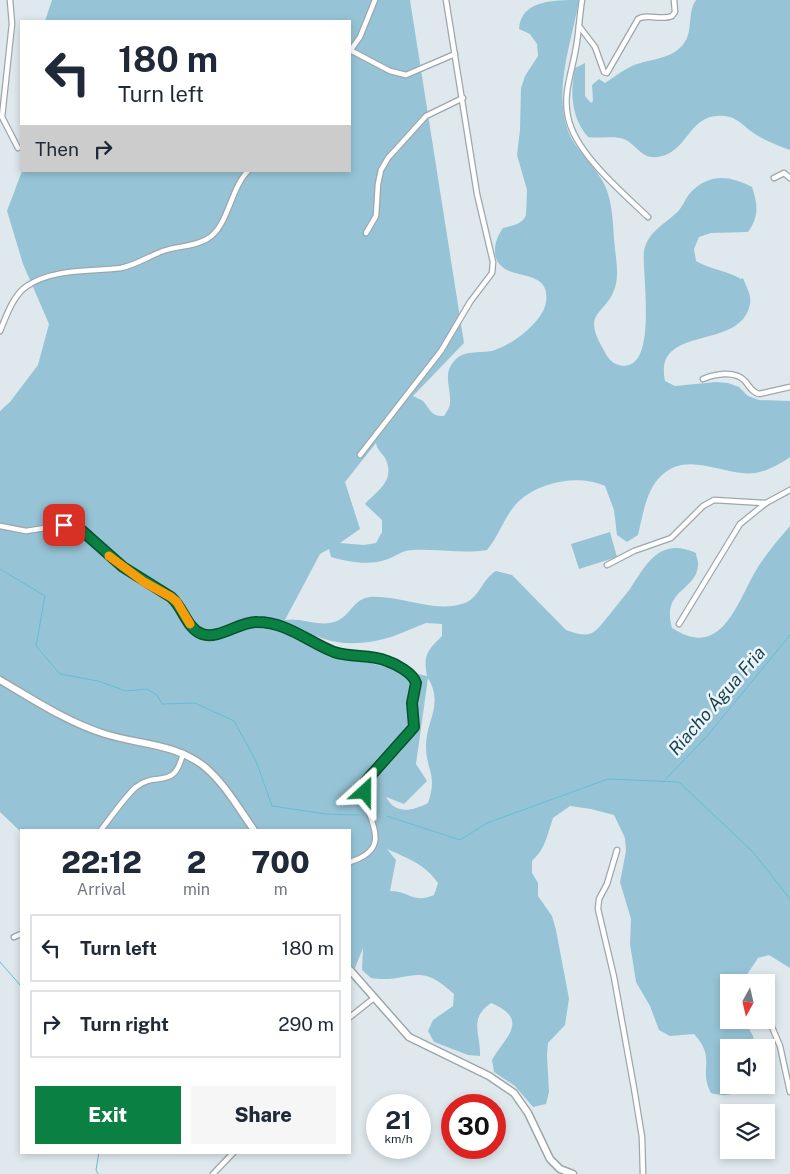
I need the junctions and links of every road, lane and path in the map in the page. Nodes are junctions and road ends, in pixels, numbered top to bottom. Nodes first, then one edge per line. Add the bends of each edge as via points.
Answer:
1 (10, 0) edge
2 (375, 0) edge
3 (446, 0) edge
4 (582, 0) edge
5 (674, 0) edge
6 (579, 26) junction
7 (351, 50) edge
8 (351, 52) edge
9 (455, 54) junction
10 (463, 98) junction
11 (18, 148) dead end
12 (247, 172) edge
13 (774, 178) dead end
14 (790, 178) edge
15 (648, 217) dead end
16 (366, 233) dead end
17 (0, 332) edge
18 (703, 379) dead end
19 (790, 387) edge
20 (360, 454) dead end
21 (790, 490) edge
22 (766, 503) junction
23 (0, 526) edge
24 (607, 565) dead end
25 (679, 624) dead end
26 (0, 680) edge
27 (183, 753) junction
28 (102, 829) edge
29 (253, 829) edge
30 (617, 850) dead end
31 (351, 862) edge
32 (20, 934) edge
33 (14, 937) dead end
34 (351, 971) edge
35 (374, 998) junction
36 (351, 1016) edge
37 (773, 1029) edge
38 (790, 1092) edge
39 (232, 1154) edge
40 (559, 1171) edge
41 (213, 1174) edge
42 (573, 1174) edge
43 (643, 1174) edge

1 - 11 street via 12,24 2,117
2 - 7 street via 360,37
3 - 9 street
4 - 6 street
5 - 6 street via 672,16 638,19 607,73 592,41
6 - 15 street via 568,85 568,118 580,143 596,164
8 - 9 street via 390,71 406,75
9 - 10 street
10 - 16 street via 426,116 388,158 378,184 376,216
10 - 20 street via 478,194 493,262 492,273 470,302 441,351
12 - 17 street via 238,183 221,224 210,238 164,251 128,266 68,273 28,285 16,299
13 - 14 street via 784,173
18 - 19 street via 717,374 736,376 759,394
21 - 22 street
22 - 24 street via 714,500 703,506 671,538
22 - 25 street via 731,535
23 - 31 street via 26,531 64,525 79,528 123,567 177,602 201,634 215,634 256,621 272,623 337,652 388,661 412,676 416,683 412,703 414,727 365,782 375,833 373,849 368,855
26 - 27 street via 84,726
27 - 28 street via 174,774 137,787
27 - 29 street via 214,776
30 - 43 street via 598,909 634,1088 642,1137
32 - 33 street
34 - 35 street
35 - 36 street
35 - 40 street via 410,1037 489,1076 514,1093
37 - 38 street
39 - 41 street
40 - 42 street

